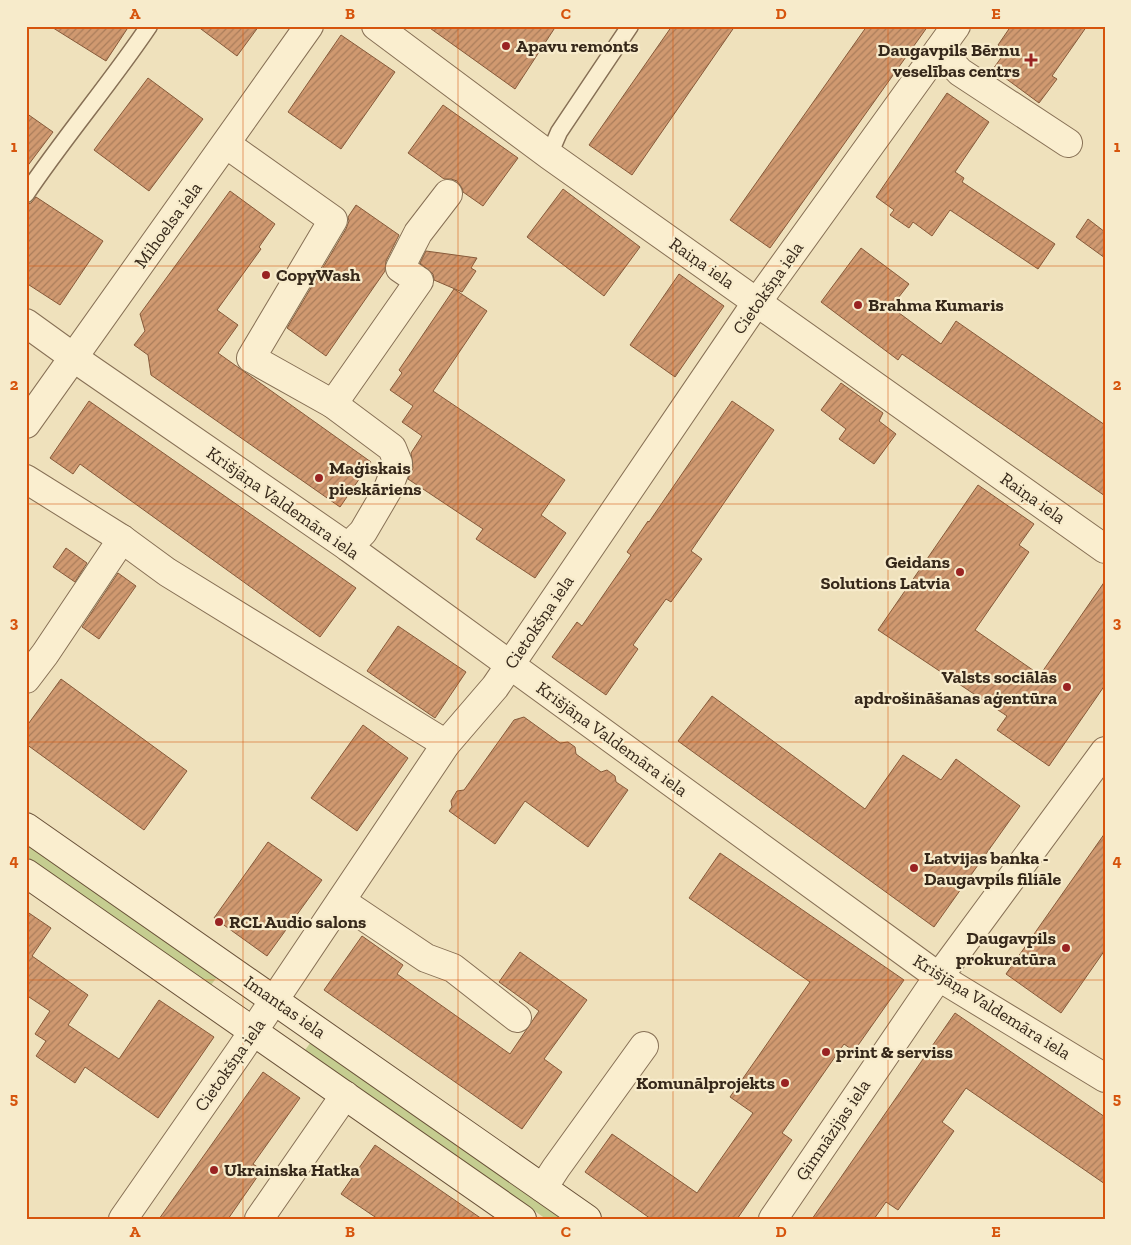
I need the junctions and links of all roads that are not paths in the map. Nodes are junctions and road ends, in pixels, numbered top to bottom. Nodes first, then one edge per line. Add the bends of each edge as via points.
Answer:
1 (149, 26) edge
2 (310, 26) edge
3 (376, 26) edge
4 (630, 26) edge
5 (956, 26) edge
6 (939, 50) junction
7 (1068, 143) dead end
8 (226, 144) junction
9 (549, 155) junction
10 (26, 194) edge
11 (448, 194) dead end
12 (757, 302) junction
13 (26, 323) edge
14 (73, 357) junction
15 (333, 404) junction
16 (26, 424) edge
17 (26, 478) edge
18 (122, 539) junction
19 (348, 547) junction
20 (1105, 549) edge
21 (510, 665) junction
22 (26, 678) edge
23 (446, 744) junction
24 (1105, 751) edge
25 (26, 827) edge
26 (26, 872) edge
27 (341, 901) junction
28 (939, 976) junction
29 (274, 1000) junction
30 (517, 1018) dead end
31 (253, 1031) junction
32 (644, 1046) dead end
33 (1105, 1078) edge
34 (345, 1095) junction
35 (543, 1188) junction
36 (123, 1219) edge
37 (259, 1219) edge
38 (522, 1219) edge
39 (587, 1219) edge
40 (773, 1219) edge

1 - 10 lane
2 - 8 street, Mihoelsa iela
3 - 9 street, Raiņa iela
4 - 9 lane via 558,132
5 - 6 street, Cietokšņa iela
6 - 7 street via 960,72
6 - 12 street, Cietokšņa iela
8 - 14 street, Mihoelsa iela
8 - 15 street via 333,220 251,358
9 - 12 street, Raiņa iela
11 - 15 street via 418,233 400,268 419,281
12 - 20 street, Raiņa iela
12 - 21 street, Cietokšņa iela
13 - 14 street, Krišjāņa Valdemāra iela
14 - 16 street, Mihoelsa iela
14 - 19 street, Krišjāņa Valdemāra iela
15 - 19 street via 392,448 398,463 387,491 364,532
17 - 18 street
18 - 22 street
18 - 23 street via 167,572
19 - 21 street, Krišjāņa Valdemāra iela
21 - 23 street, Cietokšņa iela
21 - 28 street, Krišjāņa Valdemāra iela
23 - 27 street, Cietokšņa iela
24 - 28 street, Ģimnāzijas iela
25 - 29 street, Imantas iela
26 - 31 street
27 - 29 street, Cietokšņa iela
27 - 30 street via 426,958 453,968
28 - 33 street, Krišjāņa Valdemāra iela
28 - 40 street, Ģimnāzijas iela
29 - 31 street, Cietokšņa iela
29 - 35 street, Imantas iela
31 - 34 street
31 - 36 street, Cietokšņa iela
32 - 35 street
34 - 37 street
34 - 38 street
35 - 39 street, Imantas iela

